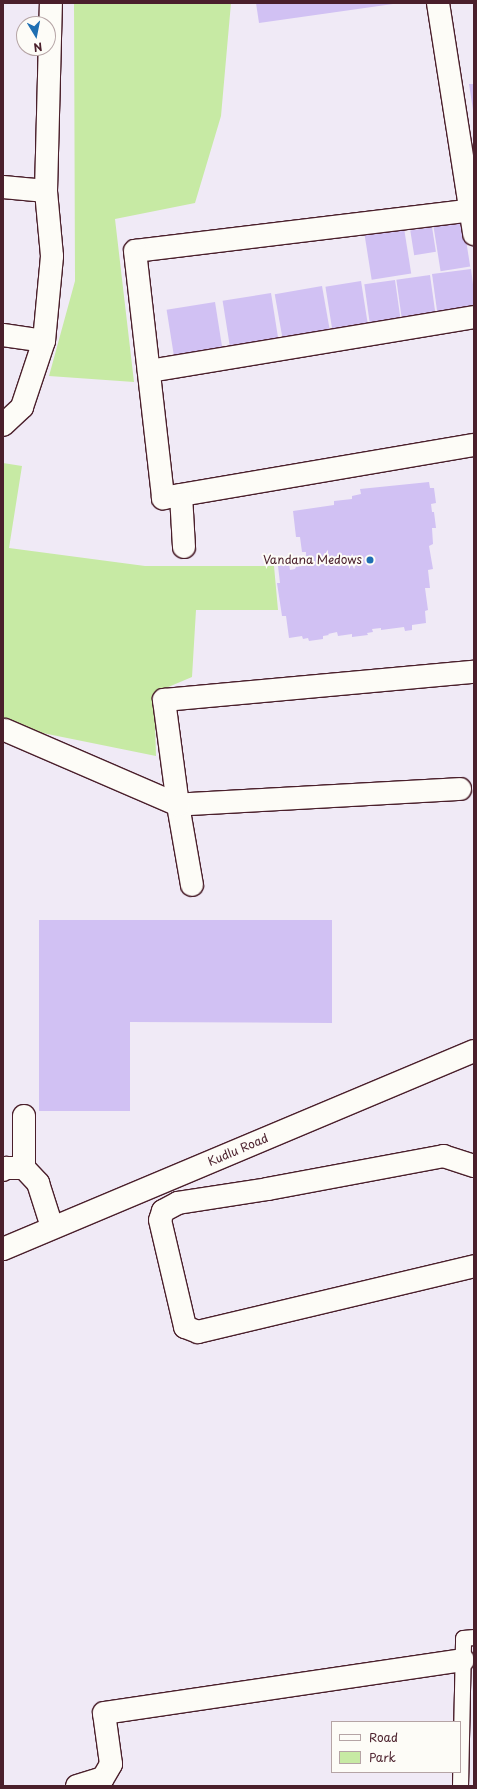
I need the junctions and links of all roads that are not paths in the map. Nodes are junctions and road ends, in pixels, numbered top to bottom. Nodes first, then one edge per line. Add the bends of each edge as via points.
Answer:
1 (51, 3) edge
2 (438, 3) edge
3 (3, 186) edge
4 (46, 191) junction
5 (472, 210) edge
6 (474, 234) edge
7 (474, 317) edge
8 (3, 335) edge
9 (44, 341) junction
10 (149, 371) junction
11 (3, 425) edge
12 (474, 445) edge
13 (182, 495) junction
14 (184, 547) dead end
15 (474, 672) edge
16 (5, 730) dead end
17 (460, 788) dead end
18 (178, 805) junction
19 (192, 885) dead end
20 (474, 1051) edge
21 (24, 1116) dead end
22 (474, 1166) edge
23 (14, 1169) edge
24 (170, 1178) junction
25 (178, 1203) junction
26 (52, 1227) junction
27 (3, 1249) edge
28 (474, 1266) edge
29 (474, 1637) edge
30 (463, 1660) junction
31 (461, 1744) edge
32 (460, 1773) edge
33 (77, 1786) edge
34 (460, 1786) edge

1 - 4 street
2 - 5 street
3 - 4 street
4 - 9 street via 52,256
5 - 6 street
5 - 10 street via 135,251
7 - 10 street
8 - 9 street
9 - 11 street via 22,406
10 - 13 street via 163,498
12 - 13 street
13 - 14 street
15 - 18 street via 164,700
16 - 18 street
17 - 18 street
18 - 19 street
20 - 24 street, Kudlu Road
21 - 23 street
22 - 25 street via 444,1156
23 - 26 street via 38,1183
24 - 25 street
24 - 26 street, Kudlu Road
25 - 28 street via 163,1212 160,1220 185,1327 192,1331 198,1332
26 - 27 street, Kudlu Road
29 - 30 lane via 464,1638
30 - 31 lane
30 - 33 street via 104,1714 111,1764 103,1778
32 - 34 lane

